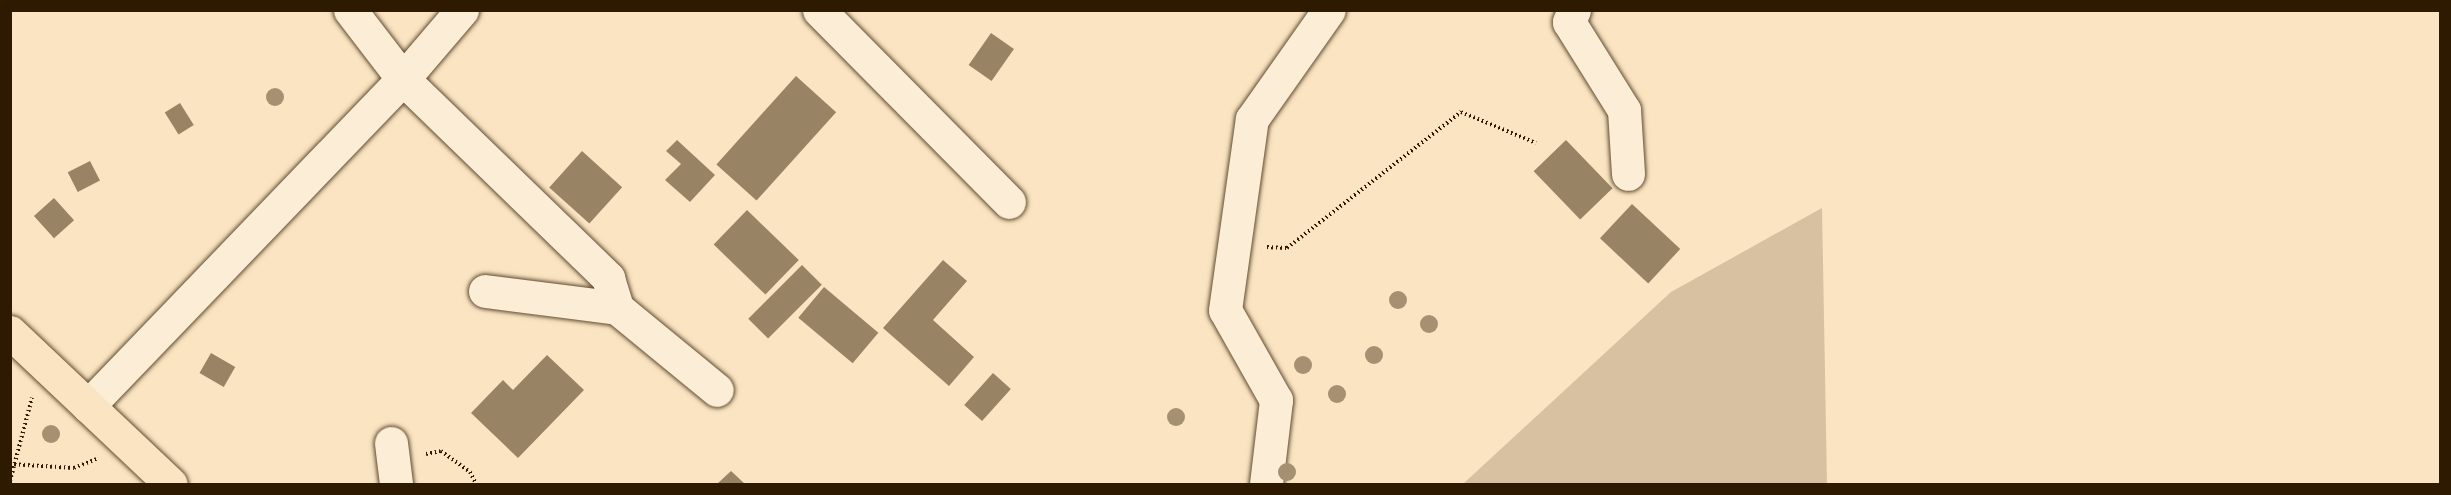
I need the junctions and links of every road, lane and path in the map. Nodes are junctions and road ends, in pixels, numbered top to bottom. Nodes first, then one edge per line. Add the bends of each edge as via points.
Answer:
1 (350, 10) edge
2 (462, 10) edge
3 (819, 10) edge
4 (1329, 10) edge
5 (1574, 10) edge
6 (403, 79) junction
7 (1536, 143) dead end
8 (1628, 174) dead end
9 (1009, 202) dead end
10 (1234, 244) junction
11 (485, 291) dead end
12 (617, 309) junction
13 (10, 332) edge
14 (42, 362) junction
15 (717, 390) dead end
16 (88, 406) junction
17 (391, 443) joint
18 (130, 446) junction
19 (10, 464) edge
20 (17, 464) junction
21 (10, 481) edge
22 (171, 484) edge
23 (396, 484) edge
24 (476, 484) edge
25 (1266, 484) edge

1 - 6 street
2 - 6 street
3 - 9 street
4 - 10 street via 1252,119
5 - 8 street via 1569,22 1624,110
6 - 12 street via 608,278
6 - 16 street
7 - 10 path via 1461,112 1287,248
10 - 25 street via 1225,310 1276,400
11 - 12 street
12 - 15 street
13 - 14 main road
14 - 16 main road
14 - 20 path
16 - 18 main road
17 - 23 street
17 - 24 path via 421,454 441,451 470,472
18 - 20 path via 74,468
18 - 22 main road
19 - 20 path
20 - 21 path

